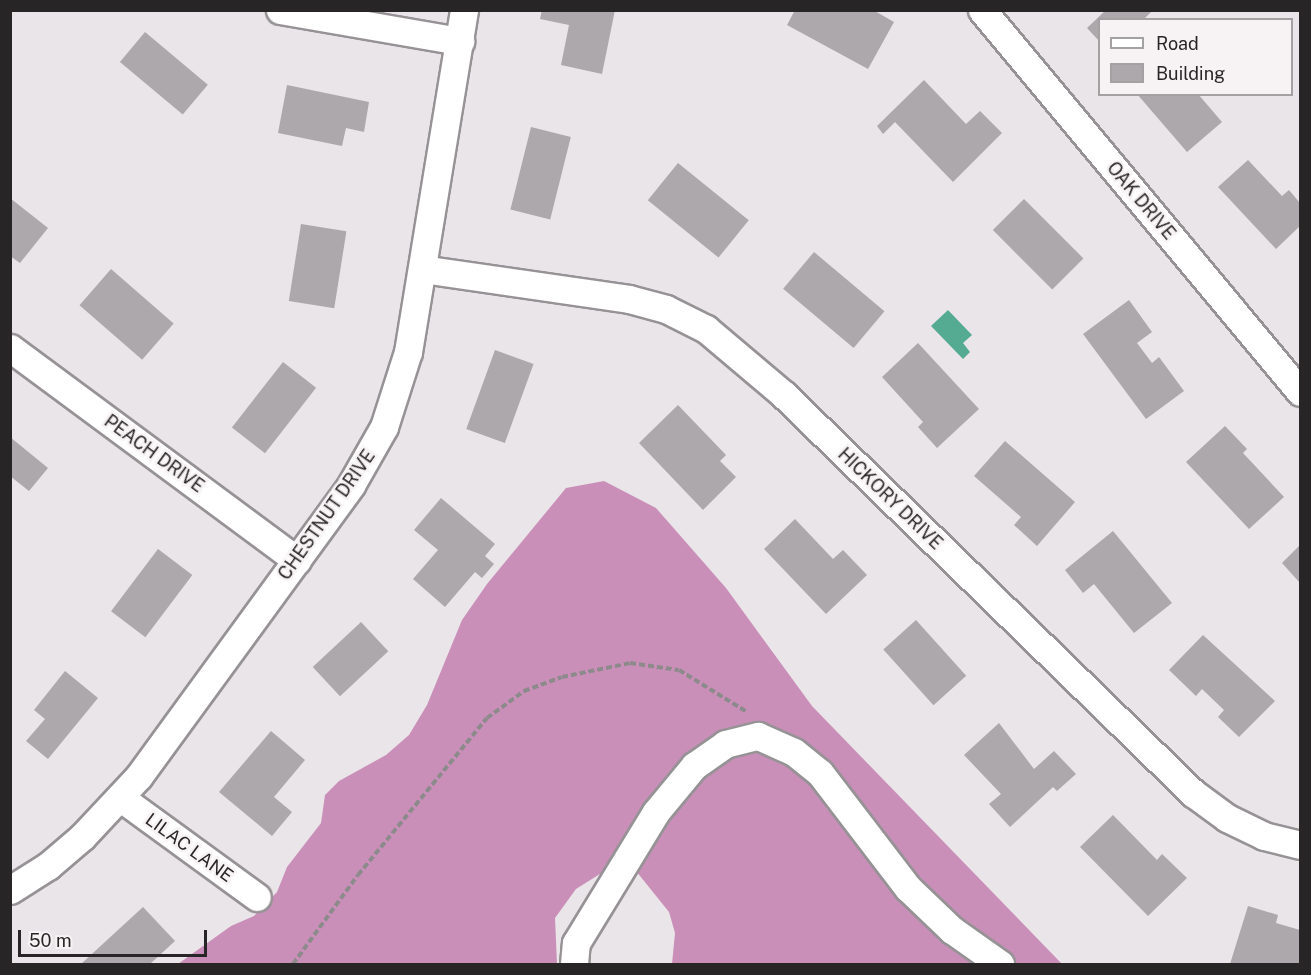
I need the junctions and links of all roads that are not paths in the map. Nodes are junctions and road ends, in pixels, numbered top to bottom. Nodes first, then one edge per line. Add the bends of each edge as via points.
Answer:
1 (280, 10) edge
2 (464, 10) edge
3 (982, 10) edge
4 (460, 41) junction
5 (422, 269) junction
6 (10, 348) edge
7 (1300, 392) edge
8 (297, 560) junction
9 (121, 798) junction
10 (1300, 845) edge
11 (10, 890) edge
12 (256, 897) dead end
13 (574, 964) edge
14 (1000, 964) edge

1 - 4 street
2 - 4 street, CHESTNUT DRIVE
3 - 7 street, OAK DRIVE
4 - 5 street, CHESTNUT DRIVE
5 - 8 street, CHESTNUT DRIVE via 408,352 384,427 351,485
5 - 10 street, HICKORY DRIVE via 629,299 666,309 706,329 784,395 1192,793 1227,818 1264,837
6 - 8 street, PEACH DRIVE
8 - 9 street, CHESTNUT DRIVE
9 - 11 street, CHESTNUT DRIVE via 48,866
9 - 12 street, LILAC LANE
13 - 14 street via 576,943 656,812 694,766 726,744 758,735 794,752 819,773 908,888 952,930

